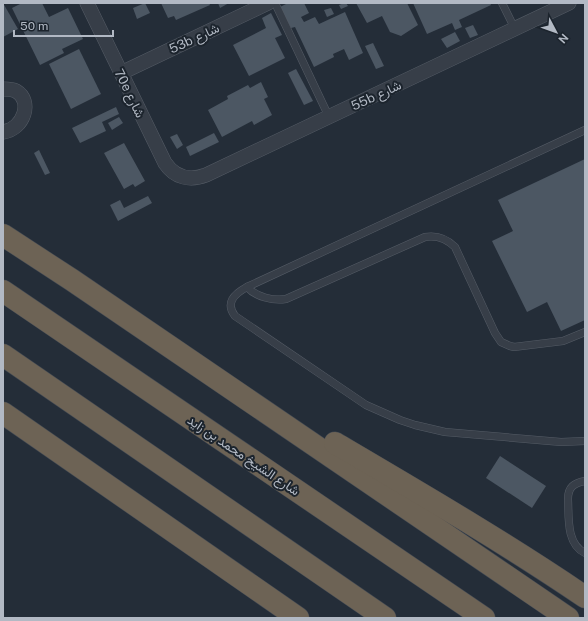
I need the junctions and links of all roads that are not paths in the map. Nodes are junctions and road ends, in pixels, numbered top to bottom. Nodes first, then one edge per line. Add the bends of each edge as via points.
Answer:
1 (87, 3) edge
2 (268, 3) edge
3 (275, 3) edge
4 (502, 3) edge
5 (569, 3) edge
6 (515, 29) junction
7 (121, 73) junction
8 (3, 89) edge
9 (329, 117) junction
10 (585, 130) edge
11 (3, 132) edge
12 (181, 177) joint
13 (3, 235) edge
14 (247, 288) junction
15 (3, 291) edge
16 (585, 332) edge
17 (3, 355) edge
18 (3, 413) edge
19 (280, 422) junction
20 (585, 441) edge
21 (585, 481) edge
22 (585, 553) edge
23 (585, 597) edge
24 (298, 618) edge
25 (385, 618) edge
26 (484, 618) edge
27 (568, 618) edge

1 - 7 street, 70e شارع
2 - 7 street, 53b شارع
3 - 9 lane
4 - 6 lane
5 - 6 street, 55b شارع
6 - 9 street, 55b شارع
7 - 12 street, 70e شارع via 164,164
8 - 11 street via 17,92 25,108 18,126
9 - 12 street, 55b شارع via 206,175 194,178
10 - 14 lane
13 - 19 highway
14 - 16 lane via 253,293 274,300 286,299 425,237 437,236 455,247 495,333 505,344 514,347 556,342
14 - 20 lane via 237,293 230,301 235,316 351,395 383,413 415,425 445,432 561,442
15 - 26 highway, شارع الشيخ محمد بن زايد
17 - 25 highway
18 - 24 highway
19 - 23 highway via 301,426 320,434 468,520
19 - 27 highway
21 - 22 lane via 572,486 568,494 571,536 574,545

